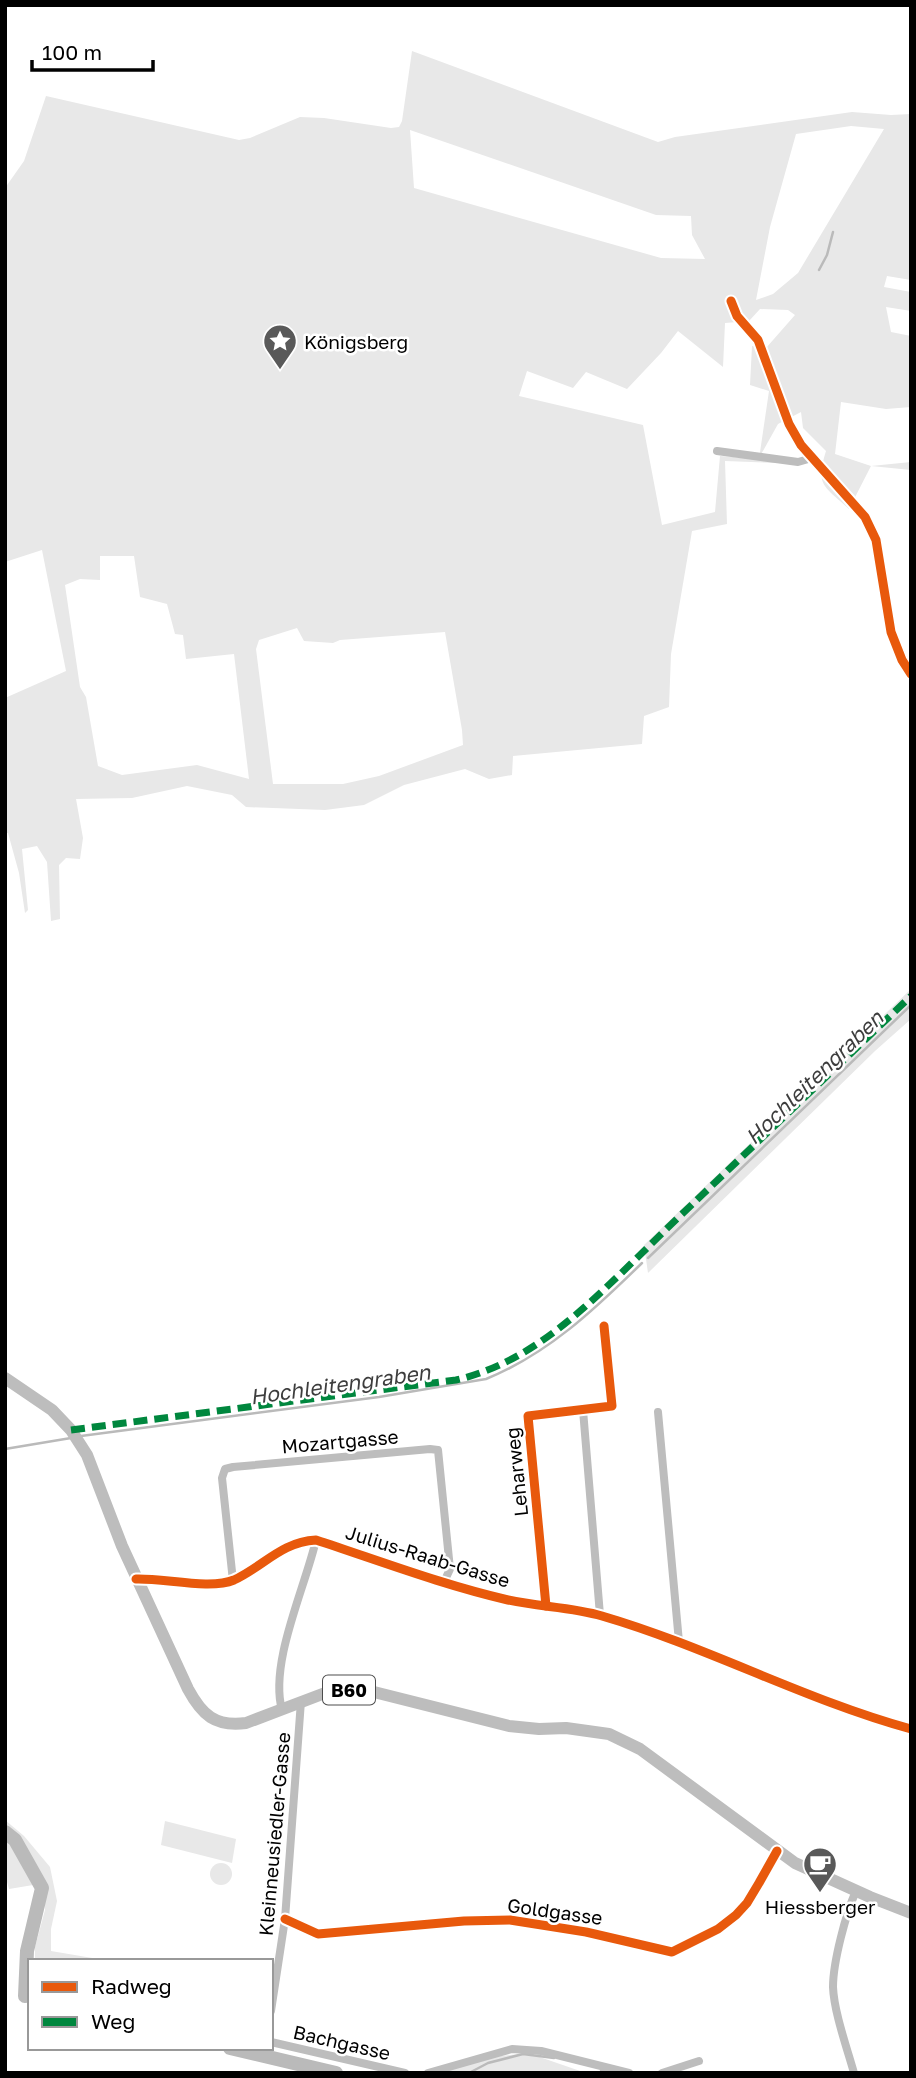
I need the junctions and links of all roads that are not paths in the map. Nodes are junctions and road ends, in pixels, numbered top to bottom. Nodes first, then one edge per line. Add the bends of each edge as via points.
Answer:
1 (731, 301) dead end
2 (717, 451) dead end
3 (812, 458) junction
4 (911, 674) edge
5 (604, 1326) dead end
6 (5, 1378) edge
7 (583, 1410) junction
8 (658, 1412) dead end
9 (316, 1540) junction
10 (136, 1579) junction
11 (233, 1581) junction
12 (444, 1582) junction
13 (546, 1606) junction
14 (600, 1615) junction
15 (679, 1642) junction
16 (301, 1701) junction
17 (282, 1710) junction
18 (911, 1729) edge
19 (777, 1851) junction
20 (856, 1891) junction
21 (907, 1911) edge
22 (285, 1919) junction
23 (273, 1998) edge
24 (273, 2042) edge
25 (699, 2061) dead end
26 (405, 2073) edge
27 (428, 2073) edge
28 (629, 2073) edge
29 (662, 2073) edge
30 (854, 2073) edge

1 - 3 street via 737,316 758,340 789,424
2 - 3 street via 798,461
3 - 4 street via 865,517 876,540 891,632
5 - 7 street, Leharweg via 612,1406
6 - 10 main road, B60 via 42,1402 76,1438 95,1473
7 - 13 street, Leharweg via 528,1416
7 - 14 street
8 - 15 street
9 - 11 street, Julius-Raab-Gasse via 289,1545
9 - 12 street, Julius-Raab-Gasse
9 - 17 street via 289,1627 278,1687
10 - 11 street
10 - 17 main road, B60 via 188,1689 207,1716 232,1725
11 - 12 street, Mozartgasse via 222,1478 225,1469 430,1449 438,1450 450,1569
12 - 13 street, Julius-Raab-Gasse
13 - 14 street, Julius-Raab-Gasse
14 - 15 street, Julius-Raab-Gasse
15 - 18 street, Julius-Raab-Gasse
16 - 17 main road, B60
16 - 19 main road, B60 via 325,1693 366,1690 509,1726 609,1734 640,1749
16 - 22 street, Kleinneusiedler-Gasse
19 - 20 main road, B60
19 - 22 street, Goldgasse via 736,1915 672,1952 510,1920 318,1934
20 - 21 main road, B60
20 - 30 street via 843,1930 833,1989
22 - 23 street, Kleinneusiedler-Gasse
24 - 26 street, Bachgasse
25 - 29 street
27 - 28 street via 512,2049 541,2051

